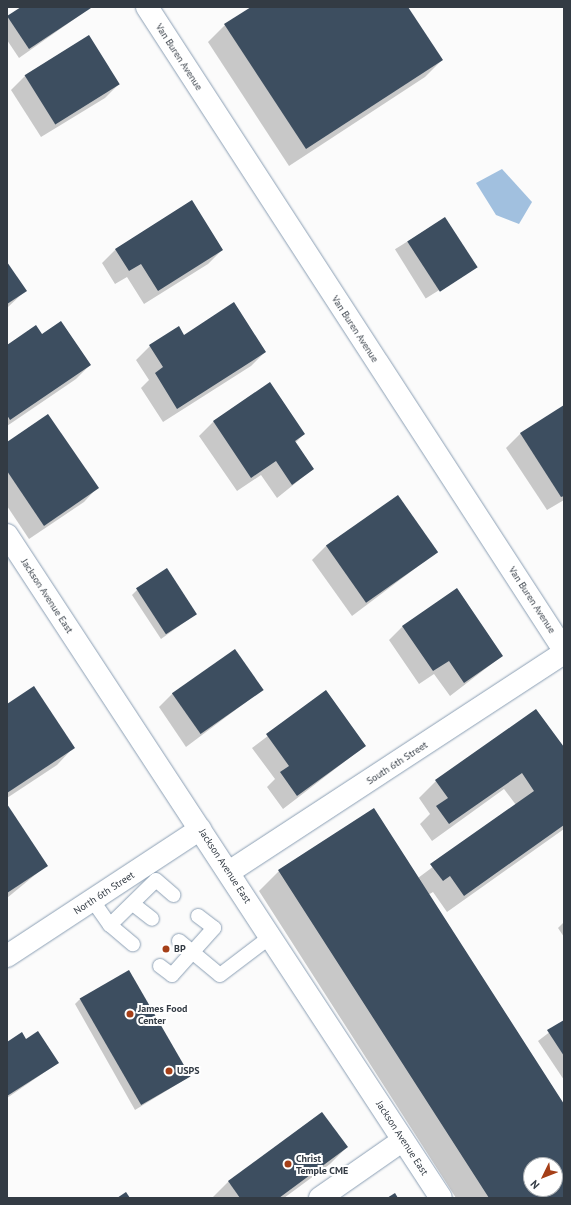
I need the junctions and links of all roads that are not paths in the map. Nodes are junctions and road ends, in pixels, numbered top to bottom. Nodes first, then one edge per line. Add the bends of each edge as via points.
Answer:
1 (147, 7) edge
2 (7, 535) edge
3 (564, 652) edge
4 (200, 829) junction
5 (229, 872) junction
6 (173, 895) dead end
7 (93, 901) junction
8 (133, 904) junction
9 (198, 916) dead end
10 (152, 919) dead end
11 (110, 925) junction
12 (270, 937) junction
13 (179, 941) dead end
14 (133, 944) dead end
15 (193, 952) junction
16 (7, 956) edge
17 (160, 966) dead end
18 (403, 1140) junction
19 (320, 1198) edge
20 (441, 1198) edge

1 - 3 street, Van Buren Avenue
2 - 4 street, Jackson Avenue East
3 - 5 street, South 6th Street
4 - 5 street, Jackson Avenue East
4 - 7 street, North 6th Street
5 - 12 street, Jackson Avenue East
6 - 8 lane via 156,880
7 - 11 lane
7 - 16 street, North 6th Street
8 - 10 lane
8 - 11 lane
9 - 15 lane via 214,928
11 - 14 lane
12 - 15 lane via 220,975
12 - 18 street, Jackson Avenue East
13 - 15 lane
15 - 17 lane via 172,975
18 - 19 street
18 - 20 street, Jackson Avenue East

